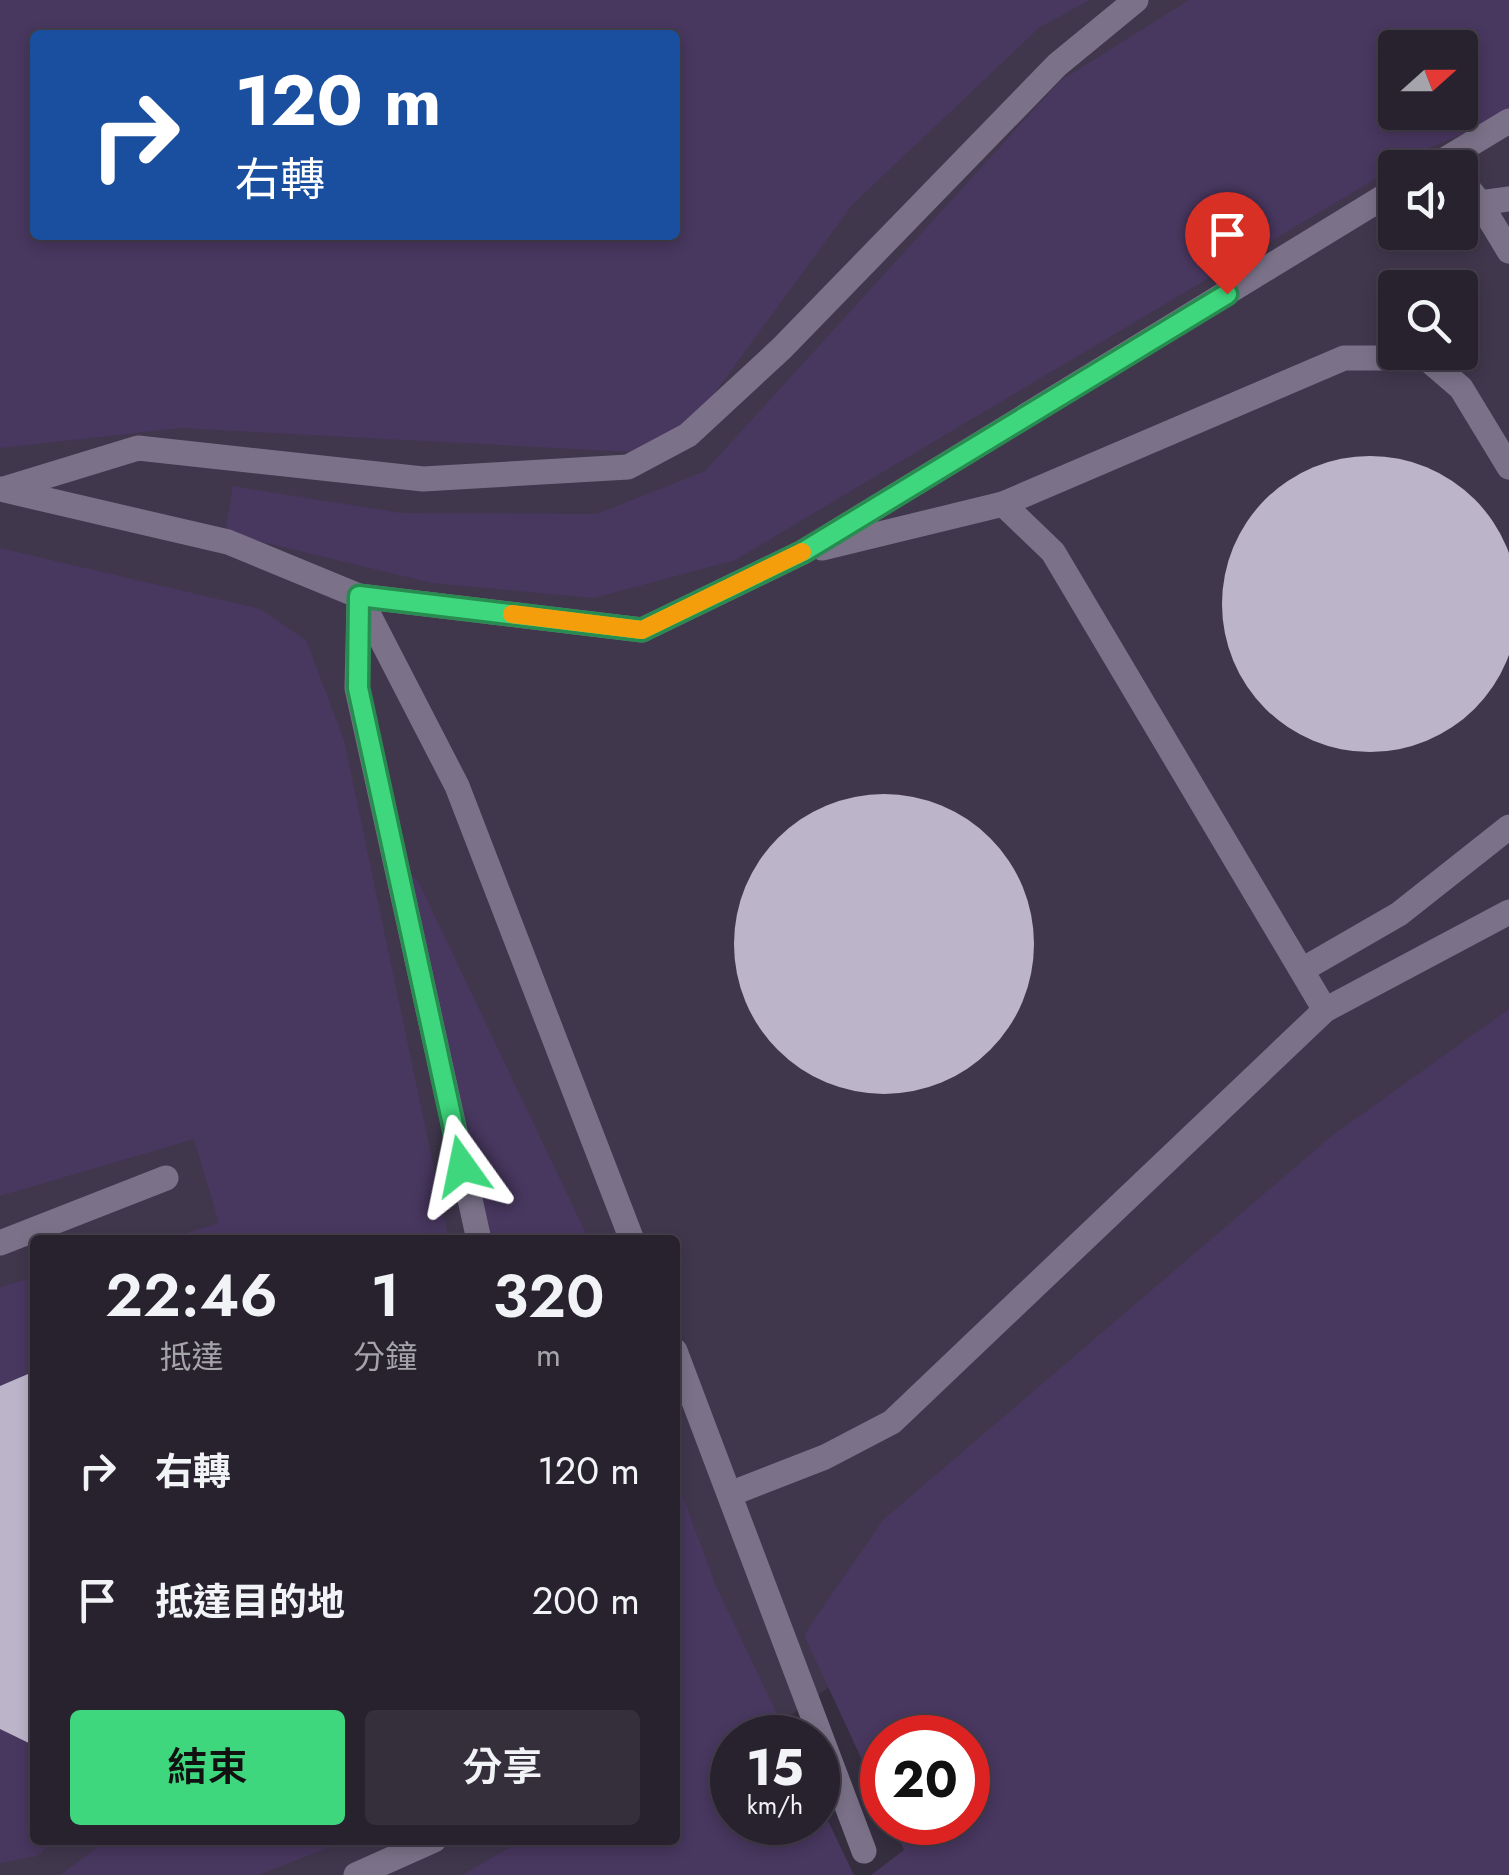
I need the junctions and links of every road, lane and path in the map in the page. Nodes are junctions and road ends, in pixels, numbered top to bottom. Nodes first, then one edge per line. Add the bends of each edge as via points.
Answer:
1 (1136, 0) edge
2 (1509, 120) edge
3 (1470, 150) edge
4 (1509, 199) edge
5 (1378, 200) edge
6 (1480, 203) joint
7 (1509, 251) edge
8 (1509, 467) edge
9 (1, 489) edge
10 (1003, 504) junction
11 (803, 552) junction
12 (359, 596) junction
13 (1509, 827) edge
14 (1509, 912) edge
15 (1302, 970) junction
16 (1325, 1010) junction
17 (166, 1178) dead end
18 (477, 1235) edge
19 (630, 1235) edge
20 (0, 1243) edge
21 (680, 1364) edge
22 (730, 1494) junction
23 (423, 1845) edge
24 (864, 1851) dead end
25 (356, 1875) edge

1 - 9 lane via 1056,65 702,423 628,468 423,479 138,448
2 - 3 lane
4 - 6 lane
5 - 11 lane
6 - 7 lane
8 - 10 lane via 1462,388 1426,358 1344,358
9 - 12 lane via 228,542
10 - 11 lane
10 - 15 lane via 1053,552
11 - 12 lane via 642,630
12 - 18 lane via 358,688
12 - 19 lane via 457,786
13 - 15 lane via 1399,914
14 - 16 lane
15 - 16 lane
16 - 22 lane via 892,1422
17 - 20 lane
21 - 22 lane
22 - 24 lane
23 - 25 lane

